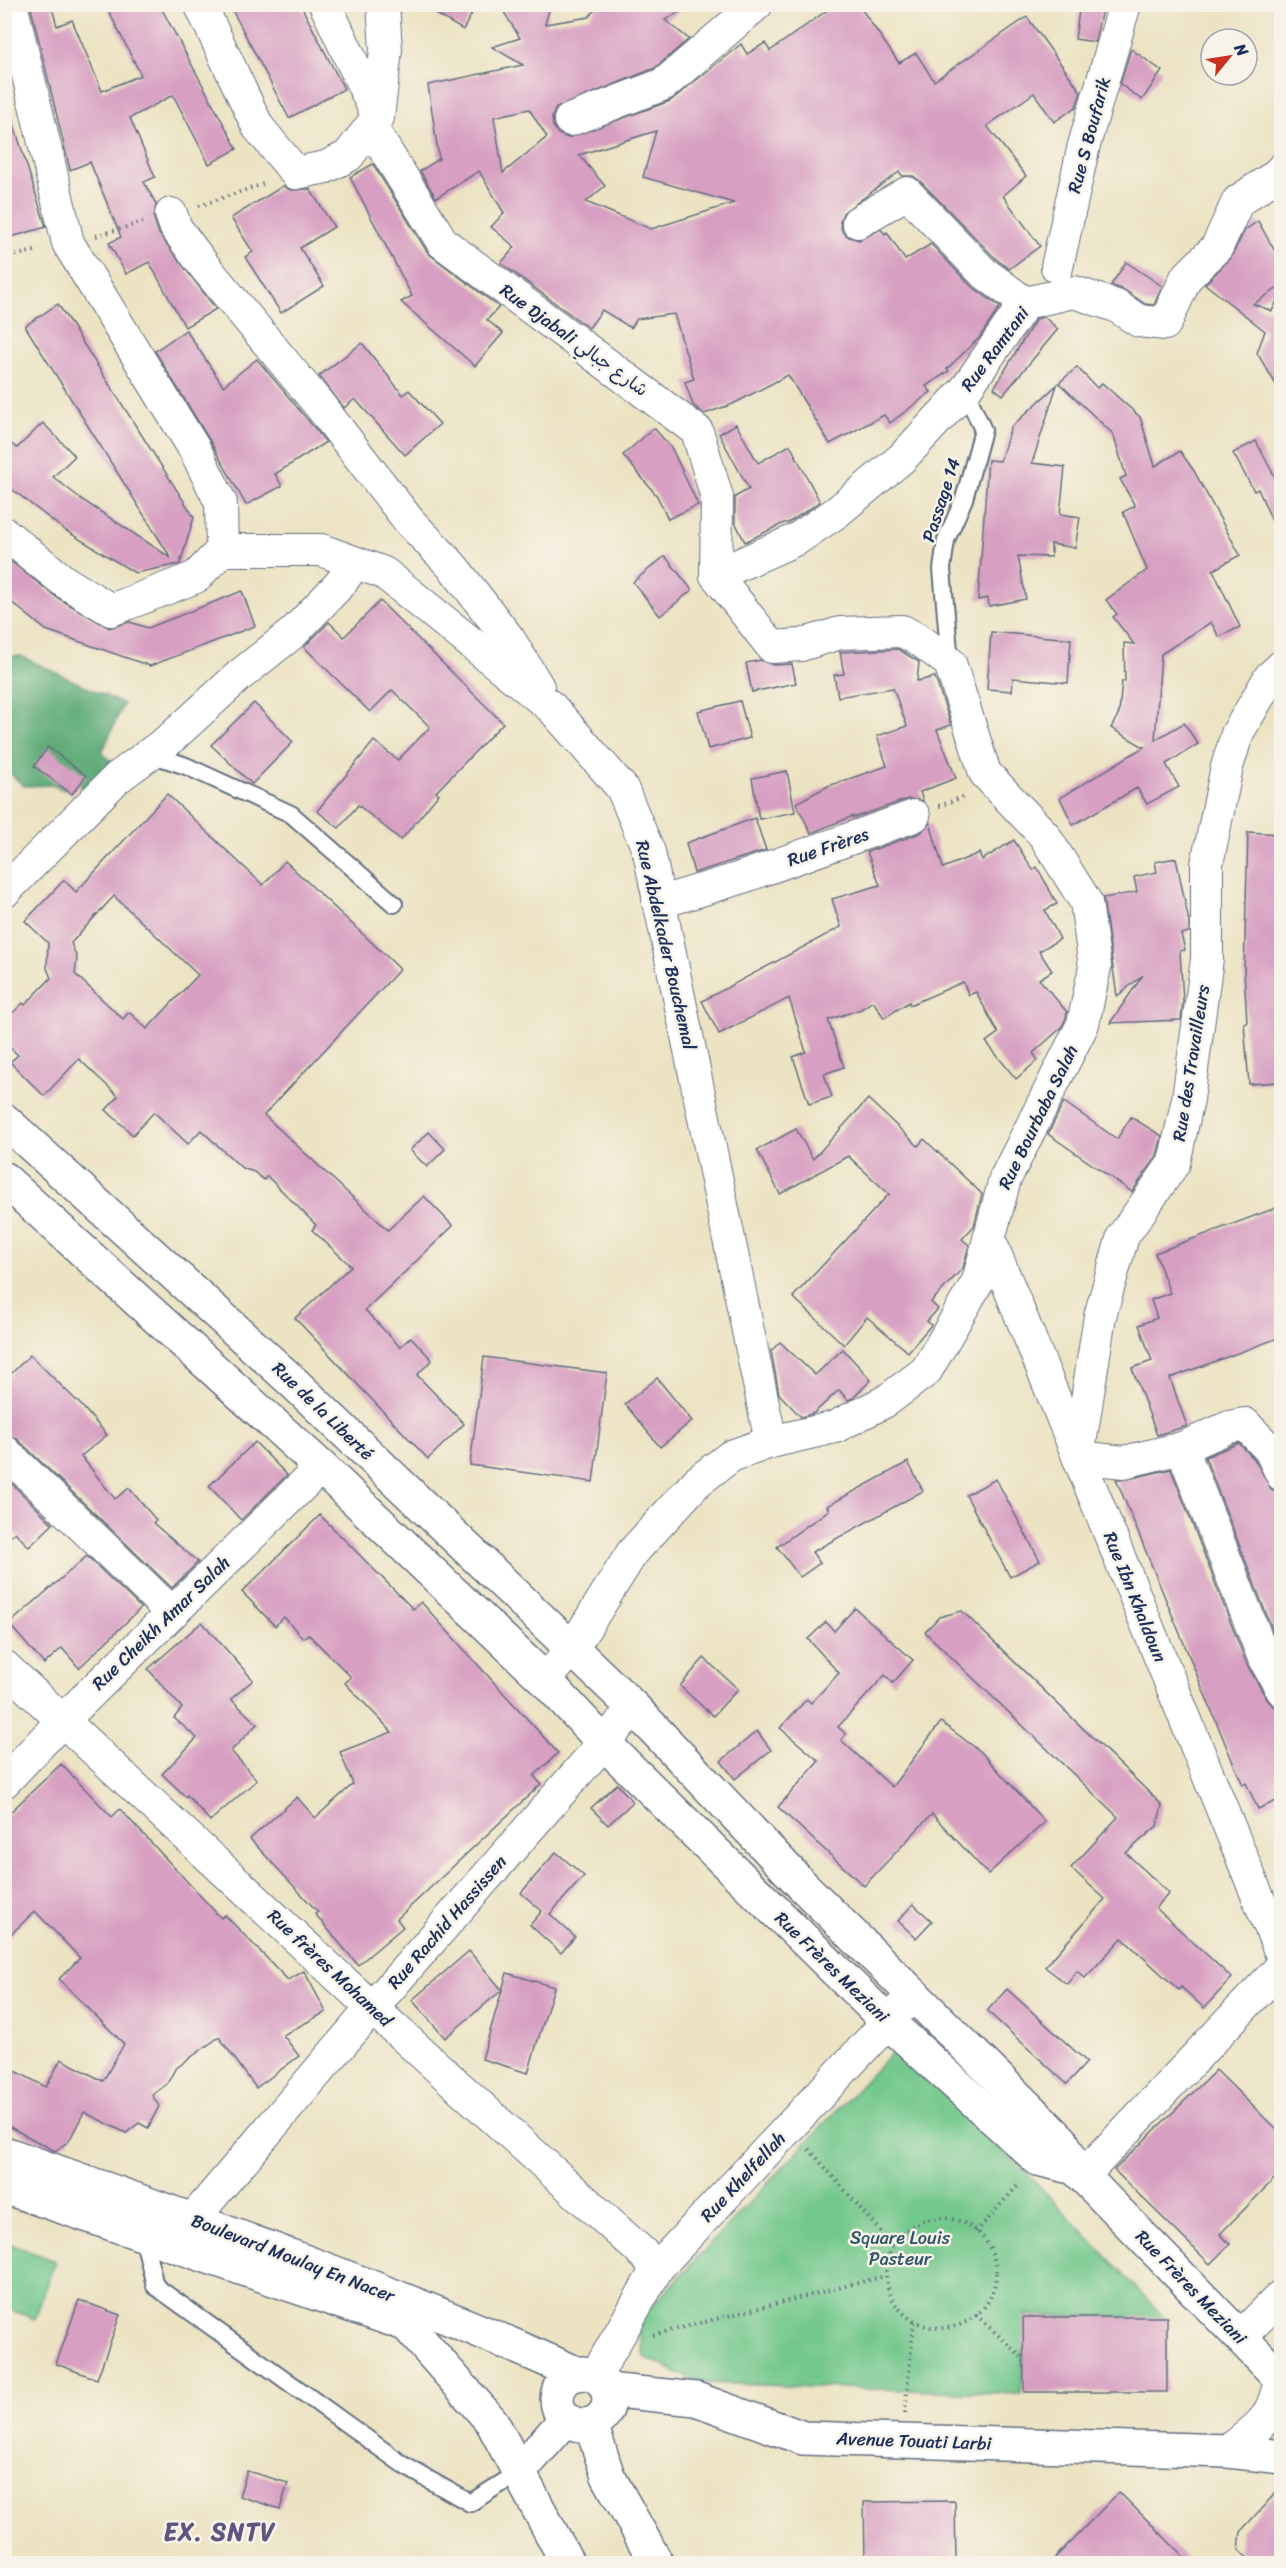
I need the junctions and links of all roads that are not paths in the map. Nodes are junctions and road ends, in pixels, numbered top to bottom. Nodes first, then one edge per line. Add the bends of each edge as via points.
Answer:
1 (11, 4) edge
2 (200, 4) edge
3 (325, 4) edge
4 (383, 4) edge
5 (757, 4) edge
6 (1125, 4) edge
7 (570, 120) dead end
8 (375, 122) junction
9 (1281, 169) edge
10 (171, 214) dead end
11 (858, 222) dead end
12 (1057, 267) dead end
13 (1025, 303) junction
14 (965, 390) junction
15 (4, 533) edge
16 (222, 550) junction
17 (355, 563) junction
18 (716, 575) junction
19 (950, 663) junction
20 (1281, 666) edge
21 (552, 708) junction
22 (151, 754) junction
23 (914, 816) road end
24 (4, 892) edge
25 (658, 903) junction
26 (393, 904) dead end
27 (4, 1120) edge
28 (4, 1179) edge
29 (989, 1238) junction
30 (771, 1442) junction
31 (1182, 1448) junction
32 (4, 1451) edge
33 (1078, 1457) junction
34 (321, 1467) junction
35 (1281, 1475) edge
36 (172, 1613) junction
37 (572, 1649) junction
38 (4, 1666) edge
39 (545, 1680) junction
40 (1281, 1690) edge
41 (634, 1708) junction
42 (64, 1719) junction
43 (604, 1743) junction
44 (4, 1782) edge
45 (1281, 1956) edge
46 (1281, 1966) edge
47 (914, 1994) junction
48 (372, 2008) junction
49 (888, 2022) junction
50 (4, 2153) edge
51 (1079, 2172) junction
52 (4, 2187) edge
53 (192, 2220) junction
54 (143, 2235) junction
55 (658, 2267) junction
56 (1281, 2295) edge
57 (407, 2325) junction
58 (1240, 2337) junction
59 (1281, 2380) edge
60 (585, 2382) junction
61 (579, 2421) junction
62 (1228, 2451) junction
63 (1281, 2457) edge
64 (518, 2473) junction
65 (568, 2564) edge
66 (657, 2564) edge

1 - 16 street via 68,243 200,461 221,503
2 - 8 street via 258,127 296,173 348,156
3 - 8 street, Rue Djabali شارع جبالي
4 - 8 street via 386,50
5 - 7 street via 664,84
6 - 12 street, Rue S Boufarik via 1084,145
8 - 18 street, Rue Djabali شارع جبالي via 443,243 697,431 717,497
9 - 13 street, Rue Ramtani via 1238,201 1217,247 1186,278 1166,324 1139,321 1116,306 1074,292
10 - 21 street via 176,228 205,267 509,639
11 - 13 street via 907,193 982,272
13 - 14 street, Rue Ramtani
14 - 18 street, Rue Ramtani via 902,458 837,512 776,550
14 - 19 lane, Passage 14 via 983,430 964,499 944,549 942,569
15 - 16 street via 65,582 111,610 196,577
16 - 17 street, Rue Abdelkader Bouchemal via 321,550
17 - 21 street, Rue Abdelkader Bouchemal via 384,573
17 - 22 street via 294,632
18 - 19 street via 772,647 801,645 840,633 902,631 921,640
19 - 29 street, Rue Bourbaba Salah via 985,773 1044,835 1086,902 1095,967 1083,1024 1005,1179
20 - 33 street, Rue des Travailleurs via 1270,677 1237,735 1227,767 1207,864 1207,958 1188,1099 1174,1163 1123,1236 1100,1316
21 - 25 street, Rue Abdelkader Bouchemal via 622,788 649,852
22 - 24 street via 117,778
22 - 26 lane via 291,814
23 - 25 street, Rue Frères
25 - 30 street, Rue Abdelkader Bouchemal
27 - 37 main road, Rue de la Liberté via 294,1383
28 - 34 main road
29 - 30 street, Rue Bourbaba Salah via 978,1281 926,1371 886,1401 836,1426
29 - 33 street, Rue Ibn Khaldoun
30 - 37 street, Rue Bourbaba Salah via 731,1456 697,1482 632,1553
31 - 33 street via 1124,1462
31 - 35 street via 1245,1424 1270,1450
31 - 40 street via 1264,1658
32 - 36 street
33 - 45 street, Rue Ibn Khaldoun
34 - 36 street, Rue Cheikh Amar Salah
34 - 39 main road
36 - 42 street, Rue Cheikh Amar Salah
37 - 39 street, Rue Bourbaba Salah
37 - 41 main road, Rue de la Liberté
38 - 42 street, Rue frères Mohamed
39 - 43 main road
41 - 43 street, Rue Rachid Hassissen
41 - 47 main road, Rue Frères Meziani via 802,1885
42 - 44 street, Rue Cheikh Amar Salah
42 - 48 street, Rue frères Mohamed
43 - 48 street, Rue Rachid Hassissen
43 - 49 main road, Rue Frères Meziani
46 - 51 street
47 - 49 street, Rue Khelfellah
47 - 51 main road, Rue Frères Meziani via 1061,2140
48 - 53 street, Rue Rachid Hassissen
48 - 55 street, Rue frères Mohamed
49 - 51 main road, Rue Frères Meziani via 1038,2159
49 - 55 street, Rue Khelfellah
50 - 53 main road, Boulevard Moulay En Nacer
51 - 58 main road, Rue Frères Meziani
52 - 54 main road, Boulevard Moulay En Nacer
53 - 60 main road, Boulevard Moulay En Nacer via 412,2304
54 - 57 main road, Boulevard Moulay En Nacer
54 - 64 lane via 155,2286 405,2466 470,2503
55 - 60 street, Rue Khelfellah via 614,2344
56 - 58 street
57 - 60 main road, Boulevard Moulay En Nacer
57 - 64 main road via 492,2422
58 - 59 main road, Rue Frères Meziani
59 - 62 street via 1269,2416
60 - 61 main road via 557,2405
60 - 61 main road via 607,2409 598,2420
60 - 62 main road, Avenue Touati Larbi via 696,2399 803,2438
61 - 64 main road
61 - 66 main road
62 - 63 main road, Avenue Touati Larbi
64 - 65 main road

